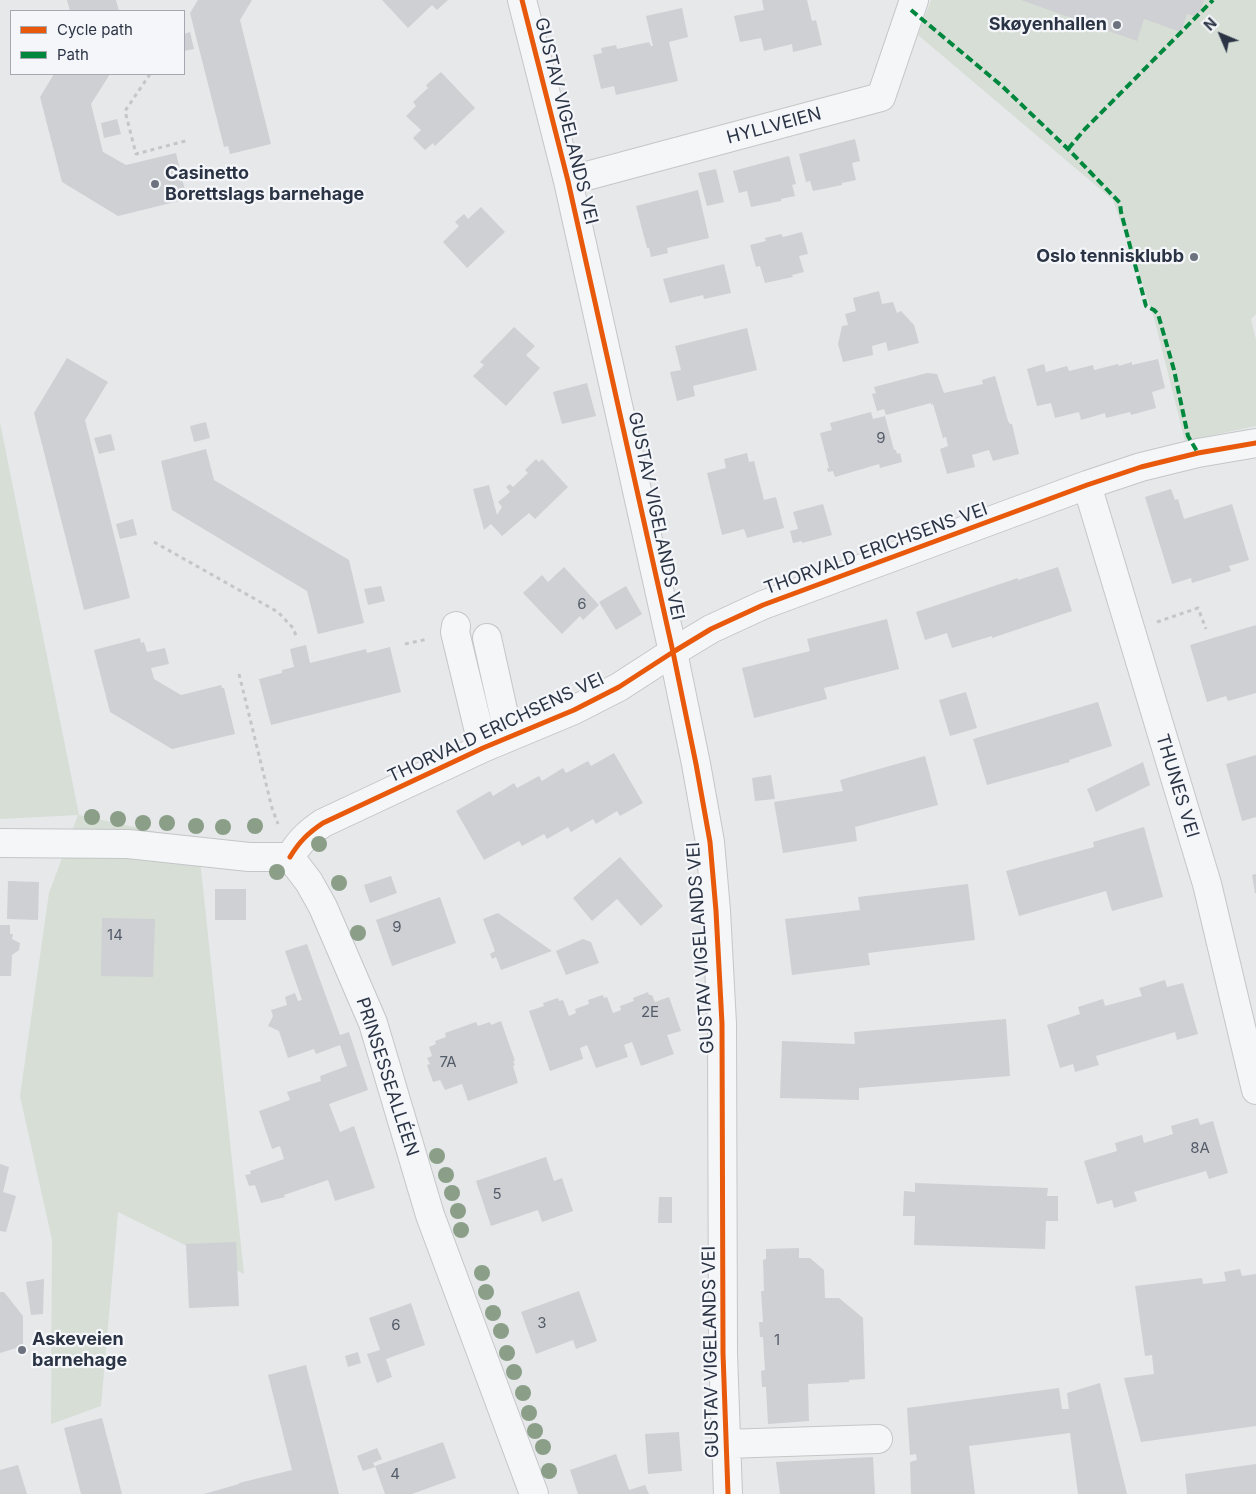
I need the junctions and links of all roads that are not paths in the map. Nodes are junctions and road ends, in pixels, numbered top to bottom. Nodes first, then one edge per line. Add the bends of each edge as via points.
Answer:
1 (522, 0) edge
2 (914, 0) edge
3 (568, 180) junction
4 (1256, 443) edge
5 (1087, 485) junction
6 (444, 632) road end
7 (487, 638) dead end
8 (672, 652) junction
9 (509, 737) junction
10 (483, 748) junction
11 (0, 843) edge
12 (290, 857) junction
13 (1256, 1090) edge
14 (878, 1439) dead end
15 (725, 1444) junction
16 (534, 1494) edge
17 (728, 1494) edge

1 - 3 street, GUSTAV VIGELANDS VEI
2 - 3 street, HYLLVEIEN via 881,97
3 - 8 street, GUSTAV VIGELANDS VEI
4 - 5 street, THORVALD ERICHSENS VEI via 1141,467
5 - 8 street, THORVALD ERICHSENS VEI via 763,606 711,629
5 - 13 street, THUNES VEI via 1207,884
6 - 10 street, THORVALD ERICHSENS VEI via 455,632
7 - 9 street
8 - 9 street, THORVALD ERICHSENS VEI via 612,691
8 - 15 street, GUSTAV VIGELANDS VEI via 710,842 716,911 722,1024
9 - 10 street, THORVALD ERICHSENS VEI
10 - 12 street, THORVALD ERICHSENS VEI via 323,823 309,832
11 - 12 street via 128,844 249,857
12 - 16 street, PRINSESSEALLÉEN via 323,907 373,1023 430,1215
14 - 15 street
15 - 17 street, GUSTAV VIGELANDS VEI

